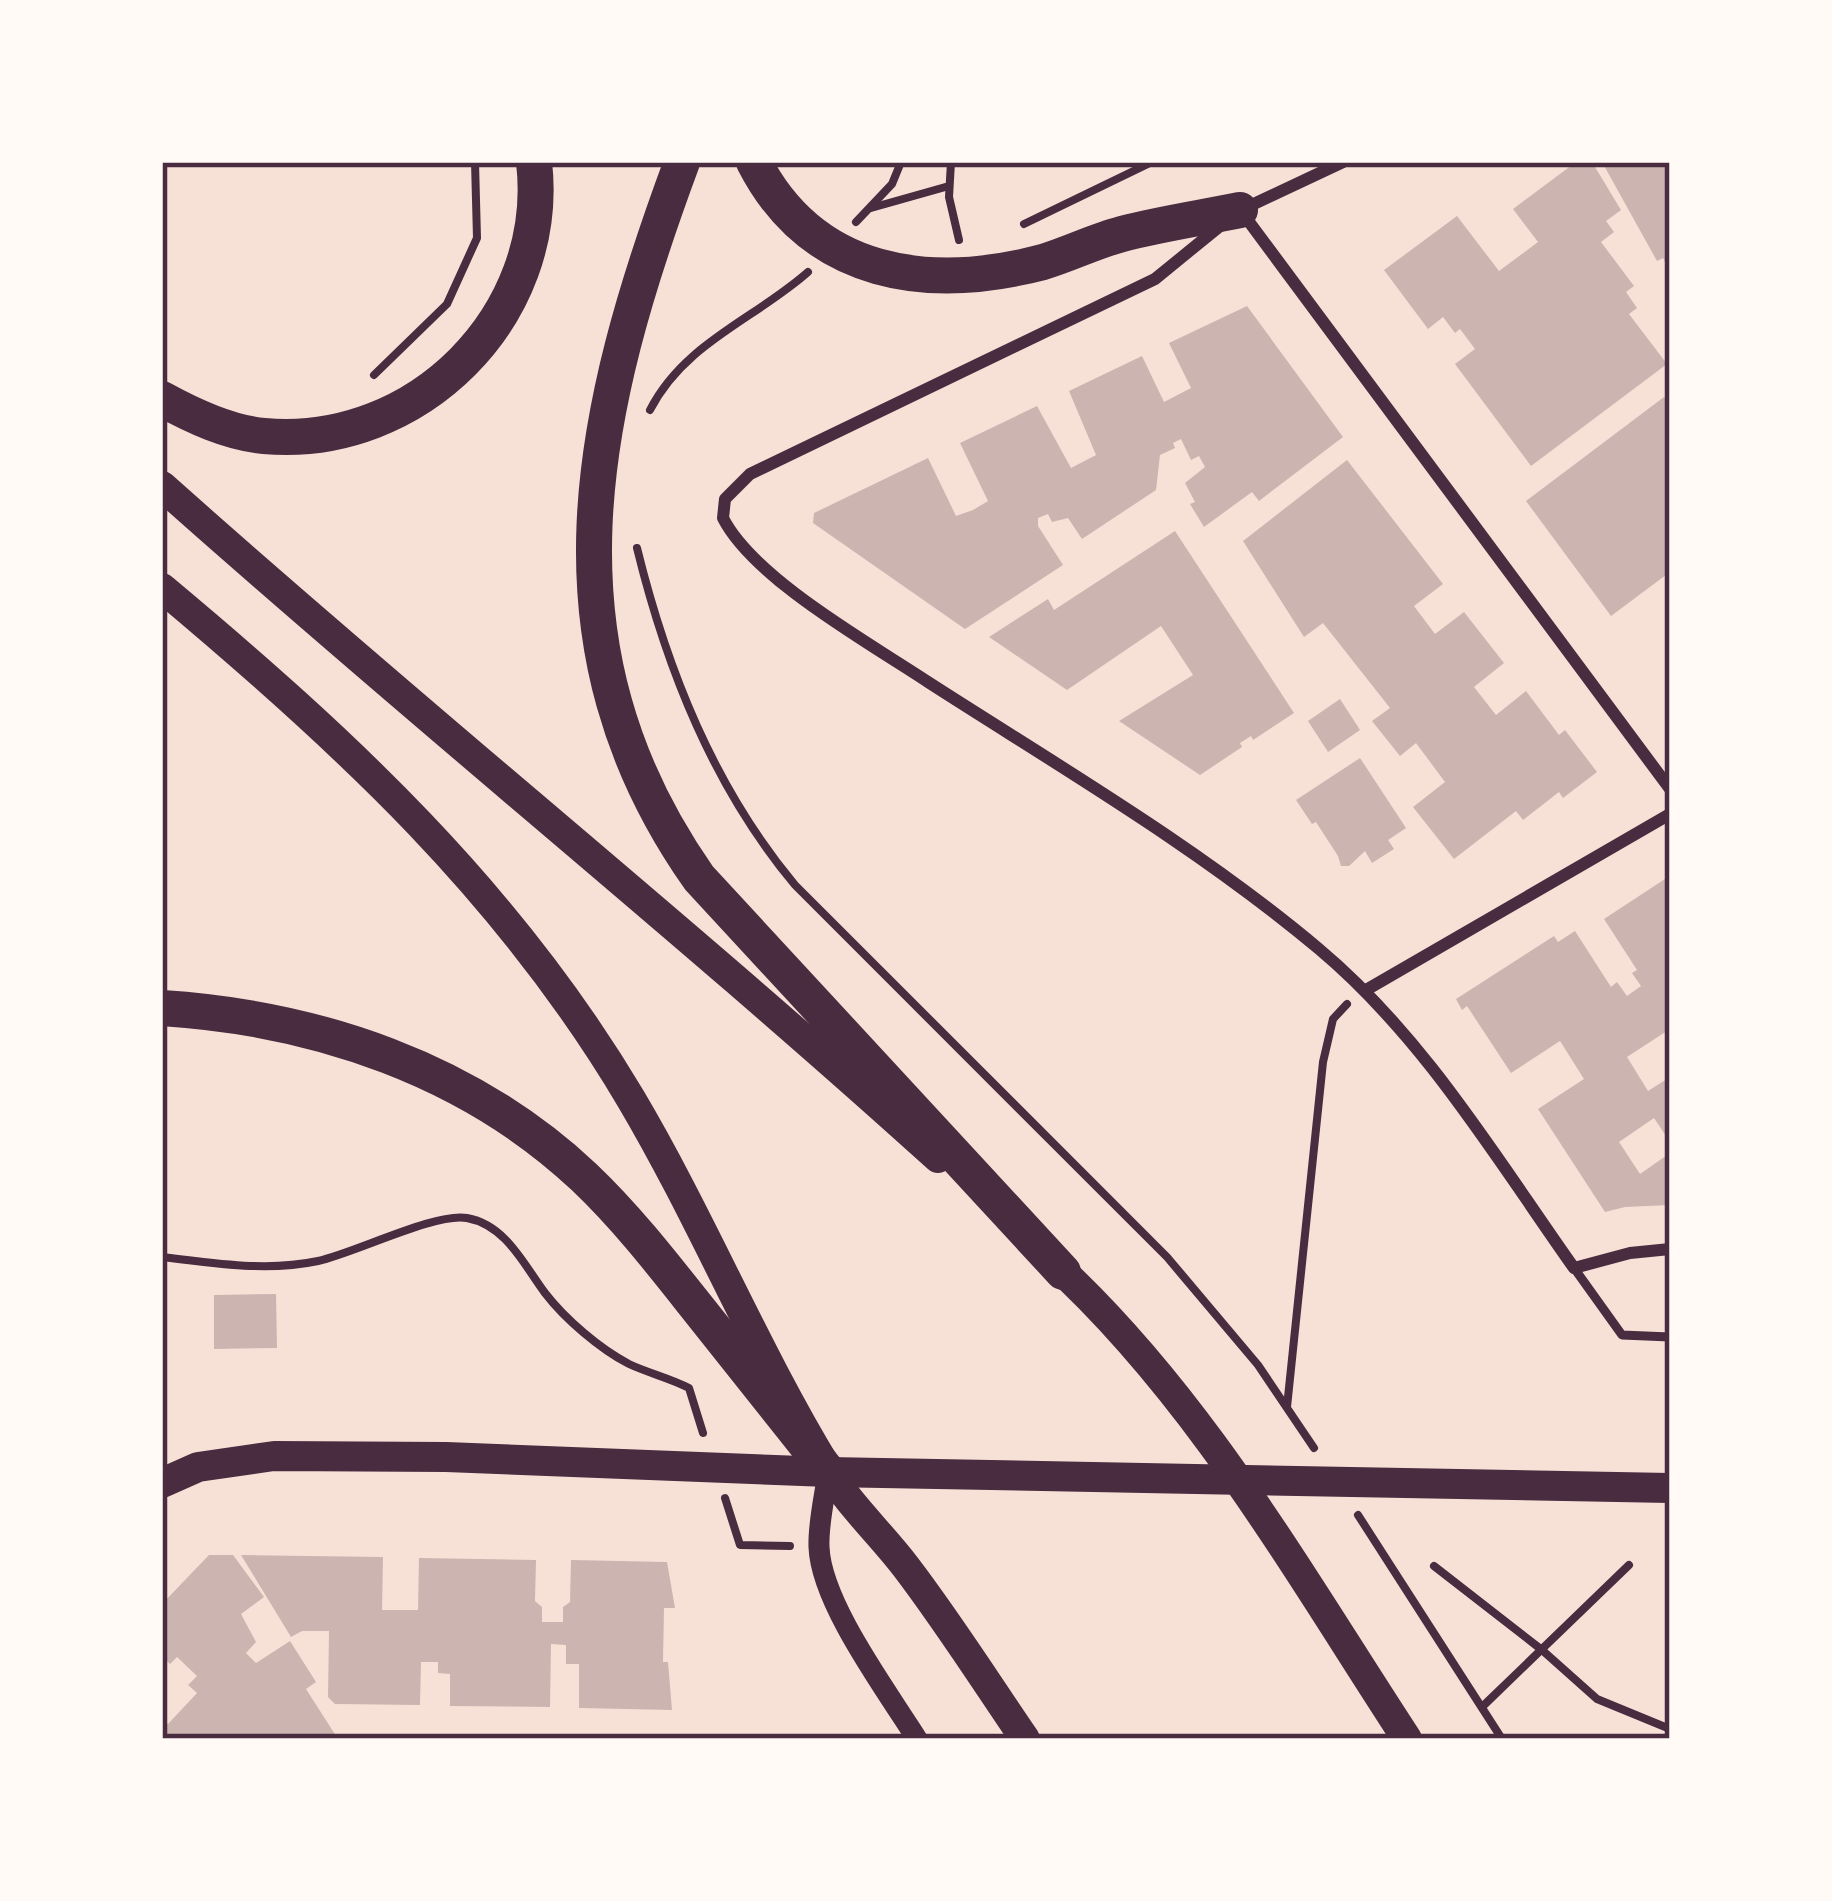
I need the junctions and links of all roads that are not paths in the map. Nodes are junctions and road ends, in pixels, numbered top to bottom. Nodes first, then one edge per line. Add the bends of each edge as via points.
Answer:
1 (534, 162) edge
2 (682, 162) edge
3 (754, 162) edge
4 (1343, 162) edge
5 (1240, 210) junction
6 (162, 399) edge
7 (162, 486) edge
8 (162, 588) edge
9 (1670, 789) edge
10 (1670, 814) edge
11 (1366, 990) junction
12 (162, 1008) edge
13 (1670, 1250) edge
14 (1574, 1268) junction
15 (1064, 1272) junction
16 (1670, 1337) edge
17 (828, 1472) junction
18 (1234, 1480) junction
19 (162, 1483) edge
20 (1670, 1488) edge
21 (917, 1739) edge
22 (1024, 1739) edge
23 (1406, 1739) edge

1 - 6 highway via 532,232 511,297 475,351 432,391 365,424 292,437 231,429
2 - 15 highway via 637,300 594,487 597,626 617,716 660,816 700,878
3 - 5 highway via 792,214 833,248 904,274 964,275 1045,261 1118,234
4 - 5 street
5 - 9 street
5 - 11 street via 1155,279 751,473 722,509 728,527 809,604 1212,868
7 - 15 main road
8 - 17 main road via 383,783 551,976 632,1100
10 - 11 street
11 - 14 street
12 - 17 highway via 237,1014 352,1042 510,1119 587,1180 644,1241
13 - 14 street
14 - 16 lane via 1622,1335
15 - 18 main road via 1168,1389
17 - 18 main road
17 - 19 main road via 274,1456 210,1464
17 - 21 street via 824,1569 852,1634
17 - 22 main road via 921,1587
18 - 20 main road
18 - 23 main road

